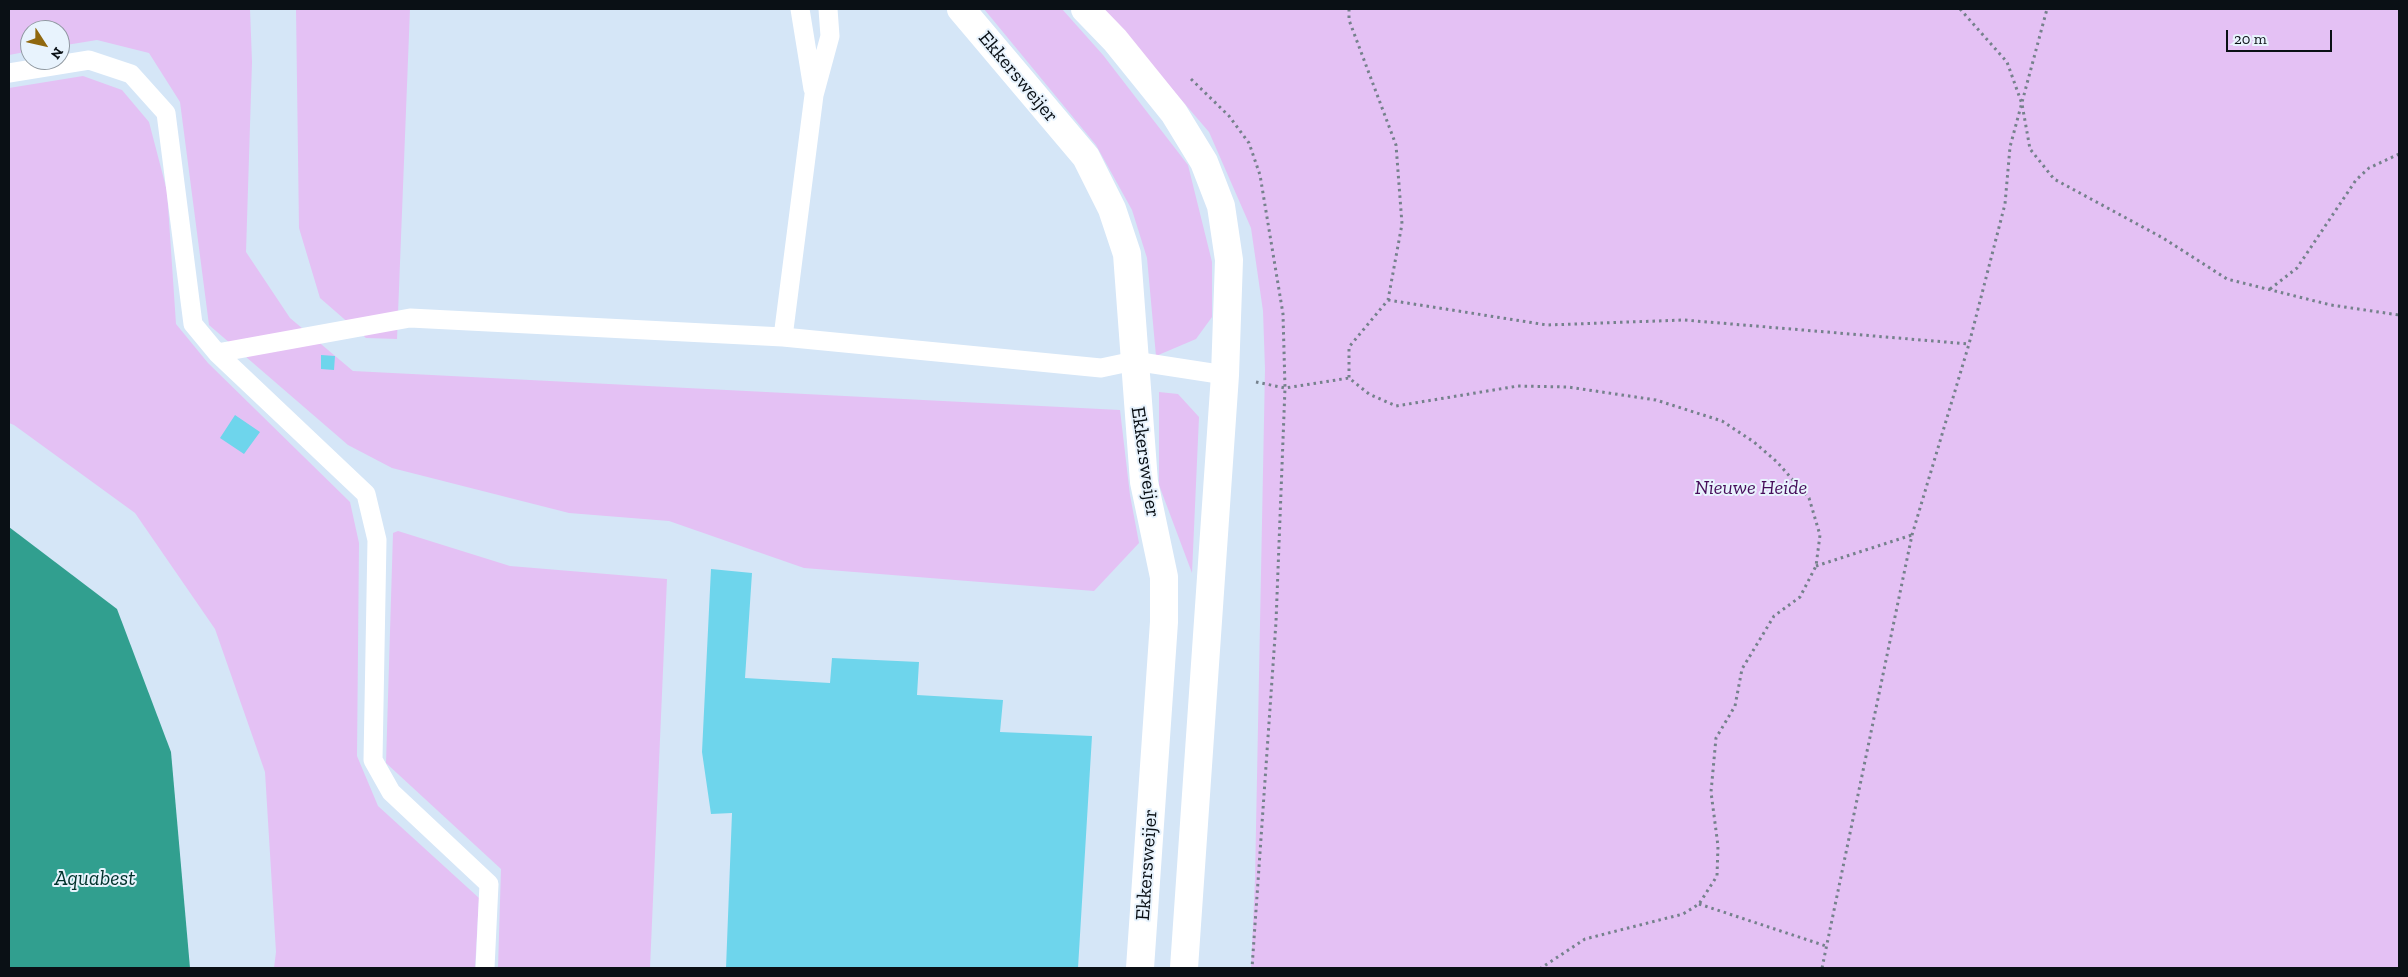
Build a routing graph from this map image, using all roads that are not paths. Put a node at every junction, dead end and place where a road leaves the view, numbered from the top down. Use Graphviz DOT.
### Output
graph roads {
  1 [pos="800,9"];
  2 [pos="828,9"];
  3 [pos="961,9"];
  4 [pos="1085,9"];
  5 [pos="9,72"];
  6 [pos="814,95"];
  7 [pos="783,337"];
  8 [pos="217,353"];
  9 [pos="1134,360"];
  10 [pos="1225,375"];
  11 [pos="485,968"];
  12 [pos="1140,968"];
  13 [pos="1184,968"];
  1 -- 6 [label="lane"];
  2 -- 6 [label="lane"];
  3 -- 9 [label="street, Ekkersweijer"];
  4 -- 10 [label="street"];
  5 -- 8 [label="lane"];
  6 -- 7 [label="lane"];
  7 -- 8 [label="lane"];
  7 -- 9 [label="lane"];
  8 -- 11 [label="lane"];
  9 -- 10 [label="lane"];
  9 -- 12 [label="street, Ekkersweijer"];
  10 -- 13 [label="street"];
}
